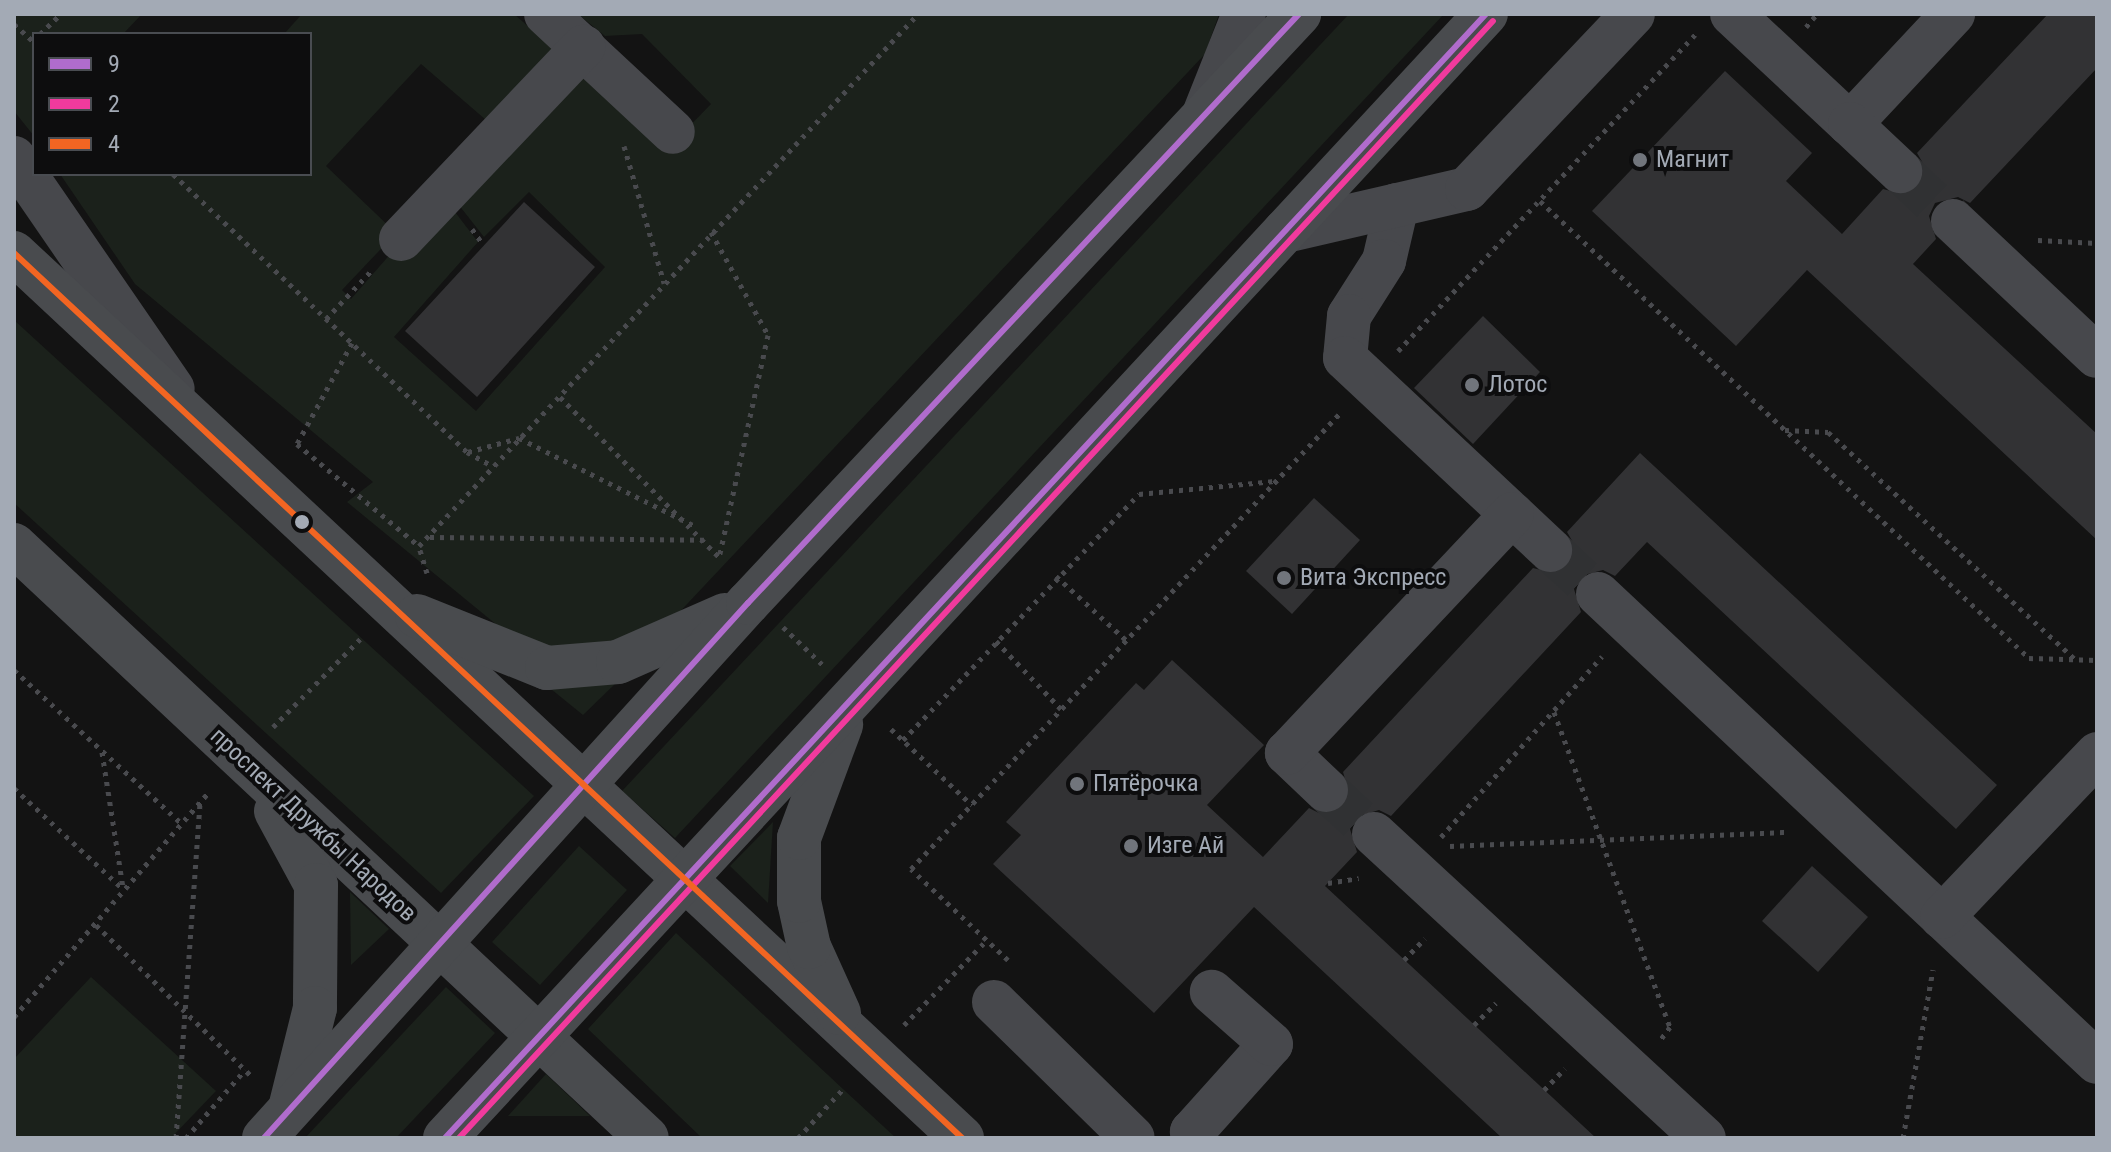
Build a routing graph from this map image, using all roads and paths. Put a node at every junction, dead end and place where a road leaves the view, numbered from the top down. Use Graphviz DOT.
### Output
graph roads {
  1 [pos="61,14"];
  2 [pos="546,14"];
  3 [pos="918,14"];
  4 [pos="1244,14"];
  5 [pos="1299,14"];
  6 [pos="1486,14"];
  7 [pos="1633,14"];
  8 [pos="1953,14"];
  9 [pos="1718,20"];
  10 [pos="14,24"];
  11 [pos="42,32"];
  12 [pos="32,40"];
  13 [pos="583,47"];
  14 [pos="1202,117"];
  15 [pos="1850,124"];
  16 [pos="673,132"];
  17 [pos="621,136"];
  18 [pos="14,158"];
  19 [pos="1900,171"];
  20 [pos="175,176"];
  21 [pos="1540,201"];
  22 [pos="1397,205"];
  23 [pos="1953,221"];
  24 [pos="1285,231"];
  25 [pos="711,232"];
  26 [pos="401,239"];
  27 [pos="14,253"];
  28 [pos="664,284"];
  29 [pos="326,319"];
  30 [pos="352,343"];
  31 [pos="2097,356"];
  32 [pos="1370,381"];
  33 [pos="560,397"];
  34 [pos="198,424"];
  35 [pos="1785,430"];
  36 [pos="519,438"];
  37 [pos="467,452"];
  38 [pos="492,466"];
  39 [pos="1276,481"];
  40 [pos="1512,514"];
  41 [pos="697,527"];
  42 [pos="429,537"];
  43 [pos="704,540"];
  44 [pos="14,545"];
  45 [pos="419,546"];
  46 [pos="1550,550"];
  47 [pos="427,573"];
  48 [pos="1056,576"];
  49 [pos="1598,594"];
  50 [pos="392,606"];
  51 [pos="764,614"];
  52 [pos="1628,625"];
  53 [pos="361,638"];
  54 [pos="1126,640"];
  55 [pos="996,641"];
  56 [pos="2076,660"];
  57 [pos="2097,660"];
  58 [pos="14,670"];
  59 [pos="842,683"];
  60 [pos="1061,709"];
  61 [pos="1554,712"];
  62 [pos="891,729"];
  63 [pos="903,740"];
  64 [pos="254,746"];
  65 [pos="102,751"];
  66 [pos="2097,754"];
  67 [pos="584,785"];
  68 [pos="14,788"];
  69 [pos="1326,790"];
  70 [pos="210,791"];
  71 [pos="200,802"];
  72 [pos="972,805"];
  73 [pos="181,823"];
  74 [pos="1849,830"];
  75 [pos="1374,834"];
  76 [pos="1601,839"];
  77 [pos="911,869"];
  78 [pos="685,879"];
  79 [pos="123,889"];
  80 [pos="1942,917"];
  81 [pos="96,925"];
  82 [pos="987,940"];
  83 [pos="440,944"];
  84 [pos="1212,992"];
  85 [pos="994,1002"];
  86 [pos="185,1010"];
  87 [pos="14,1017"];
  88 [pos="846,1030"];
  89 [pos="896,1033"];
  90 [pos="539,1036"];
  91 [pos="2097,1062"];
  92 [pos="1636,1075"];
  93 [pos="843,1089"];
  94 [pos="277,1124"];
  95 [pos="176,1138"];
  96 [pos="186,1138"];
  97 [pos="445,1138"];
  98 [pos="647,1138"];
  99 [pos="798,1138"];
  100 [pos="962,1138"];
  101 [pos="1133,1138"];
  102 [pos="1195,1138"];
  103 [pos="1704,1138"];
  104 [pos="1903,1138"];
  1 -- 11 [label="path"];
  2 -- 13 [label="street"];
  3 -- 25 [label="path"];
  4 -- 14 [label="street"];
  5 -- 14 [label="main road"];
  6 -- 24 [label="main road"];
  7 -- 22 [label="street"];
  8 -- 15 [label="street"];
  9 -- 15 [label="street"];
  9 -- 21 [label="path"];
  10 -- 12 [label="path"];
  13 -- 16 [label="street"];
  13 -- 26 [label="street"];
  14 -- 51 [label="main road"];
  15 -- 19 [label="street"];
  17 -- 28 [label="path"];
  18 -- 34 [label="street"];
  20 -- 29 [label="path"];
  21 -- 32 [label="path"];
  21 -- 35 [label="path"];
  22 -- 24 [label="street"];
  22 -- 32 [label="street"];
  23 -- 31 [label="street"];
  24 -- 59 [label="main road"];
  25 -- 28 [label="path"];
  25 -- 43 [label="path"];
  26 -- 29 [label="path"];
  27 -- 34 [label="main road"];
  28 -- 33 [label="path"];
  29 -- 30 [label="path"];
  30 -- 37 [label="path"];
  30 -- 45 [label="path"];
  32 -- 39 [label="path"];
  32 -- 40 [label="street"];
  33 -- 36 [label="path"];
  33 -- 41 [label="path"];
  34 -- 50 [label="main road"];
  35 -- 56 [label="path"];
  35 -- 56 [label="path"];
  36 -- 37 [label="path"];
  36 -- 38 [label="path"];
  36 -- 41 [label="path"];
  37 -- 38 [label="path"];
  38 -- 42 [label="path"];
  39 -- 48 [label="path"];
  39 -- 54 [label="path"];
  40 -- 46 [label="street"];
  40 -- 69 [label="street"];
  41 -- 43 [label="path"];
  42 -- 43 [label="path"];
  42 -- 45 [label="path"];
  44 -- 64 [label="main road, проспект Дружбы Народов"];
  45 -- 47 [label="path"];
  48 -- 54 [label="path"];
  48 -- 55 [label="path"];
  49 -- 52 [label="street"];
  50 -- 51 [label="main road"];
  50 -- 67 [label="main road"];
  51 -- 59 [label="path"];
  51 -- 67 [label="main road"];
  52 -- 61 [label="path"];
  52 -- 74 [label="street"];
  53 -- 64 [label="path"];
  54 -- 60 [label="path"];
  55 -- 60 [label="path"];
  55 -- 63 [label="path"];
  56 -- 57 [label="path"];
  58 -- 65 [label="path"];
  59 -- 78 [label="main road"];
  59 -- 88 [label="main road"];
  60 -- 72 [label="path"];
  61 -- 76 [label="path"];
  61 -- 76 [label="path"];
  62 -- 63 [label="path"];
  63 -- 72 [label="path"];
  64 -- 83 [label="main road, проспект Дружбы Народов"];
  64 -- 94 [label="main road"];
  65 -- 73 [label="path"];
  65 -- 79 [label="path"];
  66 -- 80 [label="street"];
  67 -- 78 [label="main road"];
  67 -- 83 [label="main road"];
  68 -- 79 [label="path"];
  70 -- 71 [label="path"];
  71 -- 73 [label="path"];
  71 -- 86 [label="path"];
  72 -- 77 [label="path"];
  73 -- 79 [label="path"];
  74 -- 76 [label="path"];
  74 -- 80 [label="street"];
  75 -- 92 [label="street"];
  76 -- 92 [label="path"];
  78 -- 88 [label="main road"];
  78 -- 90 [label="main road"];
  79 -- 81 [label="path"];
  80 -- 91 [label="street"];
  80 -- 104 [label="path"];
  81 -- 86 [label="path"];
  81 -- 87 [label="path"];
  82 -- 89 [label="path"];
  83 -- 90 [label="main road, проспект Дружбы Народов"];
  83 -- 94 [label="main road"];
  84 -- 102 [label="street"];
  85 -- 101 [label="street"];
  86 -- 95 [label="path"];
  86 -- 96 [label="path"];
  88 -- 100 [label="main road"];
  90 -- 97 [label="main road"];
  90 -- 98 [label="main road, проспект Дружбы Народов"];
  92 -- 103 [label="street"];
  93 -- 99 [label="path"];
}
